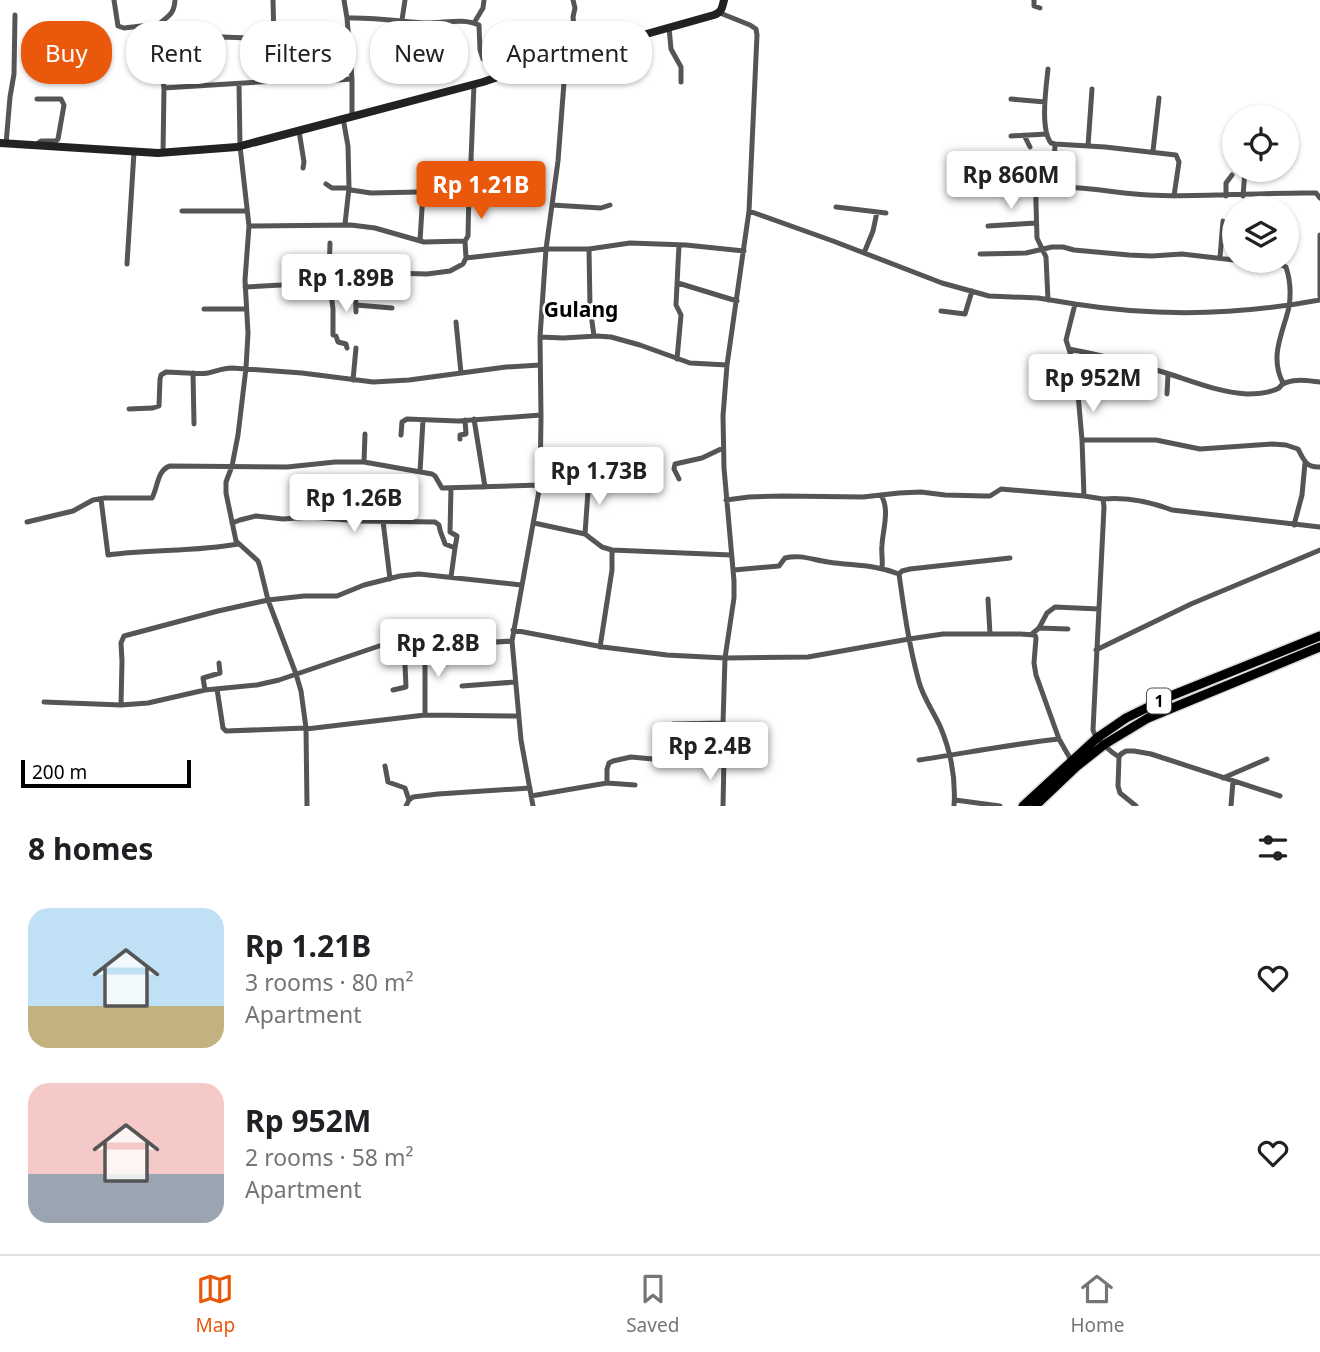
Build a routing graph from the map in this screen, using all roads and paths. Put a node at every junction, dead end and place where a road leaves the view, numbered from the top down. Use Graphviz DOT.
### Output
graph roads {
  1 [pos="114,0"];
  2 [pos="175,0"];
  3 [pos="273,0"];
  4 [pos="344,0"];
  5 [pos="405,0"];
  6 [pos="484,0"];
  7 [pos="573,0"];
  8 [pos="724,0"];
  9 [pos="1034,0"];
  10 [pos="1040,8"];
  11 [pos="720,13"];
  12 [pos="15,15"];
  13 [pos="346,18"];
  14 [pos="402,20"];
  15 [pos="162,21"];
  16 [pos="273,21"];
  17 [pos="346,21"];
  18 [pos="573,21"];
  19 [pos="474,23"];
  20 [pos="669,27"];
  21 [pos="126,28"];
  22 [pos="652,32"];
  23 [pos="482,54"];
  24 [pos="1048,69"];
  25 [pos="482,81"];
  26 [pos="681,82"];
  27 [pos="163,84"];
  28 [pos="239,84"];
  29 [pos="352,84"];
  30 [pos="474,84"];
  31 [pos="564,84"];
  32 [pos="164,88"];
  33 [pos="1092,89"];
  34 [pos="0,96"];
  35 [pos="10,97"];
  36 [pos="1159,98"];
  37 [pos="37,99"];
  38 [pos="1011,99"];
  39 [pos="1045,102"];
  40 [pos="352,115"];
  41 [pos="343,118"];
  42 [pos="299,131"];
  43 [pos="1047,134"];
  44 [pos="1024,135"];
  45 [pos="1011,136"];
  46 [pos="3,144"];
  47 [pos="1055,144"];
  48 [pos="36,145"];
  49 [pos="240,146"];
  50 [pos="1088,146"];
  51 [pos="1030,147"];
  52 [pos="1153,151"];
  53 [pos="134,152"];
  54 [pos="163,153"];
  55 [pos="303,168"];
  56 [pos="1035,168"];
  57 [pos="1227,182"];
  58 [pos="1245,182"];
  59 [pos="326,184"];
  60 [pos="1052,186"];
  61 [pos="349,188"];
  62 [pos="469,189"];
  63 [pos="1035,189"];
  64 [pos="423,192"];
  65 [pos="1244,195"];
  66 [pos="1174,196"];
  67 [pos="1222,196"];
  68 [pos="1226,196"];
  69 [pos="1320,198"];
  70 [pos="552,205"];
  71 [pos="610,205"];
  72 [pos="836,207"];
  73 [pos="182,211"];
  74 [pos="247,211"];
  75 [pos="750,211"];
  76 [pos="877,212"];
  77 [pos="886,213"];
  78 [pos="1036,223"];
  79 [pos="345,225"];
  80 [pos="249,226"];
  81 [pos="988,226"];
  82 [pos="1222,233"];
  83 [pos="1320,234"];
  84 [pos="420,241"];
  85 [pos="465,241"];
  86 [pos="330,243"];
  87 [pos="679,245"];
  88 [pos="546,249"];
  89 [pos="589,250"];
  90 [pos="744,251"];
  91 [pos="1042,251"];
  92 [pos="864,253"];
  93 [pos="980,254"];
  94 [pos="466,258"];
  95 [pos="1220,258"];
  96 [pos="127,264"];
  97 [pos="355,272"];
  98 [pos="1288,273"];
  99 [pos="329,277"];
  100 [pos="678,283"];
  101 [pos="245,287"];
  102 [pos="972,291"];
  103 [pos="1320,298"];
  104 [pos="737,300"];
  105 [pos="1048,300"];
  106 [pos="1075,304"];
  107 [pos="1289,306"];
  108 [pos="392,307"];
  109 [pos="204,309"];
  110 [pos="246,309"];
  111 [pos="942,311"];
  112 [pos="456,322"];
  113 [pos="594,336"];
  114 [pos="540,337"];
  115 [pos="347,348"];
  116 [pos="356,348"];
  117 [pos="1069,349"];
  118 [pos="677,359"];
  119 [pos="541,365"];
  120 [pos="727,365"];
  121 [pos="246,368"];
  122 [pos="193,373"];
  123 [pos="461,373"];
  124 [pos="1168,374"];
  125 [pos="353,380"];
  126 [pos="1320,382"];
  127 [pos="1283,383"];
  128 [pos="1167,394"];
  129 [pos="129,409"];
  130 [pos="541,415"];
  131 [pos="423,419"];
  132 [pos="474,419"];
  133 [pos="465,420"];
  134 [pos="194,424"];
  135 [pos="365,434"];
  136 [pos="401,435"];
  137 [pos="460,439"];
  138 [pos="1082,440"];
  139 [pos="723,448"];
  140 [pos="364,462"];
  141 [pos="1305,463"];
  142 [pos="232,466"];
  143 [pos="1320,467"];
  144 [pos="421,472"];
  145 [pos="589,477"];
  146 [pos="679,479"];
  147 [pos="540,485"];
  148 [pos="485,487"];
  149 [pos="451,488"];
  150 [pos="881,495"];
  151 [pos="1084,496"];
  152 [pos="101,499"];
  153 [pos="1103,499"];
  154 [pos="726,500"];
  155 [pos="383,521"];
  156 [pos="27,522"];
  157 [pos="232,523"];
  158 [pos="534,523"];
  159 [pos="1294,525"];
  160 [pos="1320,527"];
  161 [pos="585,534"];
  162 [pos="238,544"];
  163 [pos="455,548"];
  164 [pos="612,550"];
  165 [pos="1320,550"];
  166 [pos="732,555"];
  167 [pos="1010,558"];
  168 [pos="882,567"];
  169 [pos="734,570"];
  170 [pos="899,574"];
  171 [pos="451,577"];
  172 [pos="390,579"];
  173 [pos="521,585"];
  174 [pos="988,599"];
  175 [pos="268,600"];
  176 [pos="1098,609"];
  177 [pos="1040,628"];
  178 [pos="1069,629"];
  179 [pos="513,630"];
  180 [pos="990,634"];
  181 [pos="1032,634"];
  182 [pos="1320,636"];
  183 [pos="909,639"];
  184 [pos="512,641"];
  185 [pos="404,642"];
  186 [pos="425,643"];
  187 [pos="1314,646"];
  188 [pos="600,647"];
  189 [pos="1096,650"];
  190 [pos="725,658"];
  191 [pos="219,663"];
  192 [pos="296,674"];
  193 [pos="515,682"];
  194 [pos="461,686"];
  195 [pos="217,689"];
  196 [pos="205,690"];
  197 [pos="393,690"];
  198 [pos="44,702"];
  199 [pos="121,705"];
  200 [pos="425,715"];
  201 [pos="519,716"];
  202 [pos="723,723"];
  203 [pos="673,724"];
  204 [pos="306,728"];
  205 [pos="1059,739"];
  206 [pos="1104,745"];
  207 [pos="951,756"];
  208 [pos="1119,757"];
  209 [pos="724,759"];
  210 [pos="1267,759"];
  211 [pos="919,760"];
  212 [pos="1071,760"];
  213 [pos="385,766"];
  214 [pos="1223,778"];
  215 [pos="1233,781"];
  216 [pos="607,783"];
  217 [pos="635,785"];
  218 [pos="531,792"];
  219 [pos="1280,796"];
  220 [pos="408,803"];
  221 [pos="955,803"];
  222 [pos="307,806"];
  223 [pos="533,806"];
  224 [pos="723,806"];
  225 [pos="1000,806"];
  226 [pos="1023,806"];
  227 [pos="1035,806"];
  228 [pos="1136,806"];
  229 [pos="1231,806"];
  1 -- 21 [label="street"];
  2 -- 15 [label="street"];
  3 -- 16 [label="street"];
  4 -- 13 [label="street"];
  5 -- 14 [label="street"];
  6 -- 19 [label="street"];
  7 -- 18 [label="street"];
  8 -- 11 [label="main road"];
  9 -- 10 [label="street"];
  11 -- 20 [label="main road"];
  11 -- 75 [label="street"];
  12 -- 35 [label="street"];
  13 -- 14 [label="street"];
  13 -- 17 [label="street"];
  14 -- 19 [label="street"];
  19 -- 23 [label="street"];
  20 -- 22 [label="main road"];
  20 -- 26 [label="street"];
  24 -- 39 [label="street"];
  25 -- 30 [label="main road"];
  27 -- 32 [label="street"];
  28 -- 32 [label="street"];
  28 -- 49 [label="street"];
  29 -- 40 [label="street"];
  30 -- 40 [label="main road"];
  30 -- 62 [label="street"];
  31 -- 70 [label="street"];
  32 -- 54 [label="street"];
  33 -- 50 [label="street"];
  34 -- 35 [label="street"];
  35 -- 46 [label="street"];
  36 -- 52 [label="street"];
  37 -- 48 [label="street"];
  38 -- 39 [label="street"];
  39 -- 43 [label="street"];
  40 -- 41 [label="main road"];
  41 -- 42 [label="main road"];
  41 -- 61 [label="street"];
  42 -- 49 [label="main road"];
  42 -- 55 [label="street"];
  43 -- 44 [label="street"];
  43 -- 47 [label="street"];
  44 -- 45 [label="street"];
  44 -- 51 [label="street"];
  46 -- 48 [label="main road"];
  47 -- 50 [label="street"];
  47 -- 60 [label="street"];
  48 -- 53 [label="main road"];
  49 -- 54 [label="main road"];
  49 -- 74 [label="street"];
  50 -- 52 [label="street"];
  52 -- 66 [label="street"];
  53 -- 54 [label="main road"];
  53 -- 96 [label="street"];
  56 -- 63 [label="street"];
  57 -- 68 [label="street"];
  58 -- 65 [label="street"];
  59 -- 61 [label="street"];
  60 -- 63 [label="street"];
  60 -- 66 [label="street"];
  61 -- 64 [label="street"];
  61 -- 79 [label="street"];
  62 -- 64 [label="street"];
  62 -- 85 [label="street"];
  63 -- 78 [label="street"];
  64 -- 84 [label="street"];
  65 -- 68 [label="street"];
  65 -- 69 [label="street"];
  66 -- 67 [label="street"];
  70 -- 71 [label="street"];
  70 -- 88 [label="street"];
  72 -- 76 [label="street"];
  73 -- 74 [label="street"];
  74 -- 80 [label="street"];
  75 -- 90 [label="street"];
  75 -- 92 [label="street"];
  76 -- 77 [label="street"];
  76 -- 92 [label="street"];
  78 -- 81 [label="street"];
  78 -- 91 [label="street"];
  79 -- 80 [label="street"];
  79 -- 84 [label="street"];
  80 -- 101 [label="street"];
  82 -- 95 [label="street"];
  83 -- 103 [label="street"];
  84 -- 85 [label="street"];
  85 -- 94 [label="street"];
  86 -- 99 [label="street"];
  87 -- 89 [label="street"];
  87 -- 90 [label="street"];
  87 -- 100 [label="street"];
  88 -- 89 [label="street"];
  88 -- 94 [label="street"];
  88 -- 114 [label="street"];
  89 -- 113 [label="street"];
  90 -- 104 [label="street"];
  91 -- 93 [label="street"];
  91 -- 95 [label="street"];
  91 -- 105 [label="street"];
  92 -- 102 [label="street"];
  94 -- 97 [label="street"];
  97 -- 99 [label="street"];
  97 -- 108 [label="street"];
  98 -- 107 [label="street"];
  99 -- 101 [label="street"];
  99 -- 115 [label="street"];
  100 -- 104 [label="street"];
  100 -- 118 [label="street"];
  101 -- 110 [label="street"];
  102 -- 105 [label="street"];
  102 -- 111 [label="street"];
  103 -- 107 [label="street"];
  104 -- 120 [label="street"];
  105 -- 106 [label="street"];
  106 -- 107 [label="street"];
  106 -- 117 [label="street"];
  107 -- 127 [label="street"];
  109 -- 110 [label="street"];
  110 -- 121 [label="street"];
  112 -- 123 [label="street"];
  113 -- 114 [label="street"];
  113 -- 118 [label="street"];
  114 -- 119 [label="street"];
  116 -- 125 [label="street"];
  117 -- 124 [label="street"];
  117 -- 138 [label="street"];
  118 -- 120 [label="street"];
  119 -- 123 [label="street"];
  119 -- 130 [label="street"];
  120 -- 139 [label="street"];
  121 -- 122 [label="street"];
  121 -- 125 [label="street"];
  121 -- 142 [label="street"];
  122 -- 129 [label="street"];
  122 -- 134 [label="street"];
  123 -- 125 [label="street"];
  124 -- 127 [label="street"];
  124 -- 128 [label="street"];
  126 -- 127 [label="street"];
  130 -- 132 [label="street"];
  130 -- 147 [label="street"];
  131 -- 133 [label="street"];
  131 -- 136 [label="street"];
  131 -- 144 [label="street"];
  132 -- 133 [label="street"];
  132 -- 148 [label="street"];
  133 -- 137 [label="street"];
  135 -- 140 [label="street"];
  138 -- 141 [label="street"];
  138 -- 151 [label="street"];
  139 -- 146 [label="street"];
  139 -- 154 [label="street"];
  140 -- 142 [label="street"];
  140 -- 144 [label="street"];
  141 -- 143 [label="street"];
  141 -- 159 [label="street"];
  142 -- 152 [label="street"];
  142 -- 157 [label="street"];
  144 -- 149 [label="street"];
  145 -- 161 [label="street"];
  147 -- 148 [label="street"];
  147 -- 158 [label="street"];
  148 -- 149 [label="street"];
  149 -- 163 [label="street"];
  150 -- 151 [label="street"];
  150 -- 154 [label="street"];
  150 -- 168 [label="street"];
  151 -- 153 [label="street"];
  152 -- 156 [label="street"];
  152 -- 162 [label="street"];
  153 -- 159 [label="street"];
  153 -- 176 [label="street"];
  154 -- 166 [label="street"];
  155 -- 157 [label="street"];
  155 -- 163 [label="street"];
  155 -- 172 [label="street"];
  157 -- 162 [label="street"];
  158 -- 161 [label="street"];
  158 -- 173 [label="street"];
  159 -- 160 [label="street"];
  161 -- 164 [label="street"];
  162 -- 175 [label="street"];
  163 -- 171 [label="street"];
  164 -- 166 [label="street"];
  164 -- 188 [label="street"];
  165 -- 189 [label="street"];
  166 -- 169 [label="street"];
  167 -- 170 [label="street"];
  168 -- 169 [label="street"];
  168 -- 170 [label="street"];
  169 -- 190 [label="street"];
  170 -- 183 [label="street"];
  171 -- 172 [label="street"];
  171 -- 173 [label="street"];
  172 -- 175 [label="street"];
  173 -- 179 [label="street"];
  174 -- 180 [label="street"];
  175 -- 192 [label="street"];
  175 -- 199 [label="street"];
  176 -- 177 [label="street"];
  176 -- 189 [label="street"];
  177 -- 178 [label="street"];
  177 -- 181 [label="street"];
  179 -- 184 [label="street"];
  179 -- 188 [label="street"];
  180 -- 181 [label="street"];
  180 -- 183 [label="street"];
  181 -- 205 [label="street"];
  182 -- 187 [label="highway, 1"];
  183 -- 190 [label="street"];
  183 -- 207 [label="street"];
  184 -- 186 [label="street"];
  184 -- 193 [label="street"];
  185 -- 186 [label="street"];
  185 -- 192 [label="street"];
  185 -- 197 [label="street"];
  186 -- 200 [label="street"];
  187 -- 206 [label="highway, 1"];
  188 -- 190 [label="street"];
  189 -- 206 [label="street"];
  190 -- 202 [label="street"];
  191 -- 196 [label="street"];
  192 -- 195 [label="street"];
  192 -- 204 [label="street"];
  193 -- 194 [label="street"];
  193 -- 201 [label="street"];
  195 -- 196 [label="street"];
  195 -- 204 [label="street"];
  196 -- 199 [label="street"];
  198 -- 199 [label="street"];
  200 -- 201 [label="street"];
  200 -- 204 [label="street"];
  201 -- 218 [label="street"];
  202 -- 203 [label="street"];
  202 -- 209 [label="street"];
  204 -- 222 [label="street"];
  205 -- 207 [label="street"];
  205 -- 212 [label="street"];
  206 -- 208 [label="street"];
  206 -- 212 [label="highway, 1"];
  206 -- 227 [label="highway, 1"];
  207 -- 211 [label="street"];
  207 -- 221 [label="street"];
  208 -- 214 [label="street"];
  208 -- 228 [label="street"];
  209 -- 216 [label="street"];
  209 -- 224 [label="street"];
  210 -- 214 [label="street"];
  212 -- 226 [label="highway, 1"];
  213 -- 220 [label="street"];
  214 -- 215 [label="street"];
  215 -- 219 [label="street"];
  215 -- 229 [label="street"];
  216 -- 217 [label="street"];
  216 -- 218 [label="street"];
  218 -- 220 [label="street"];
  218 -- 223 [label="street"];
  221 -- 225 [label="street"];
}
